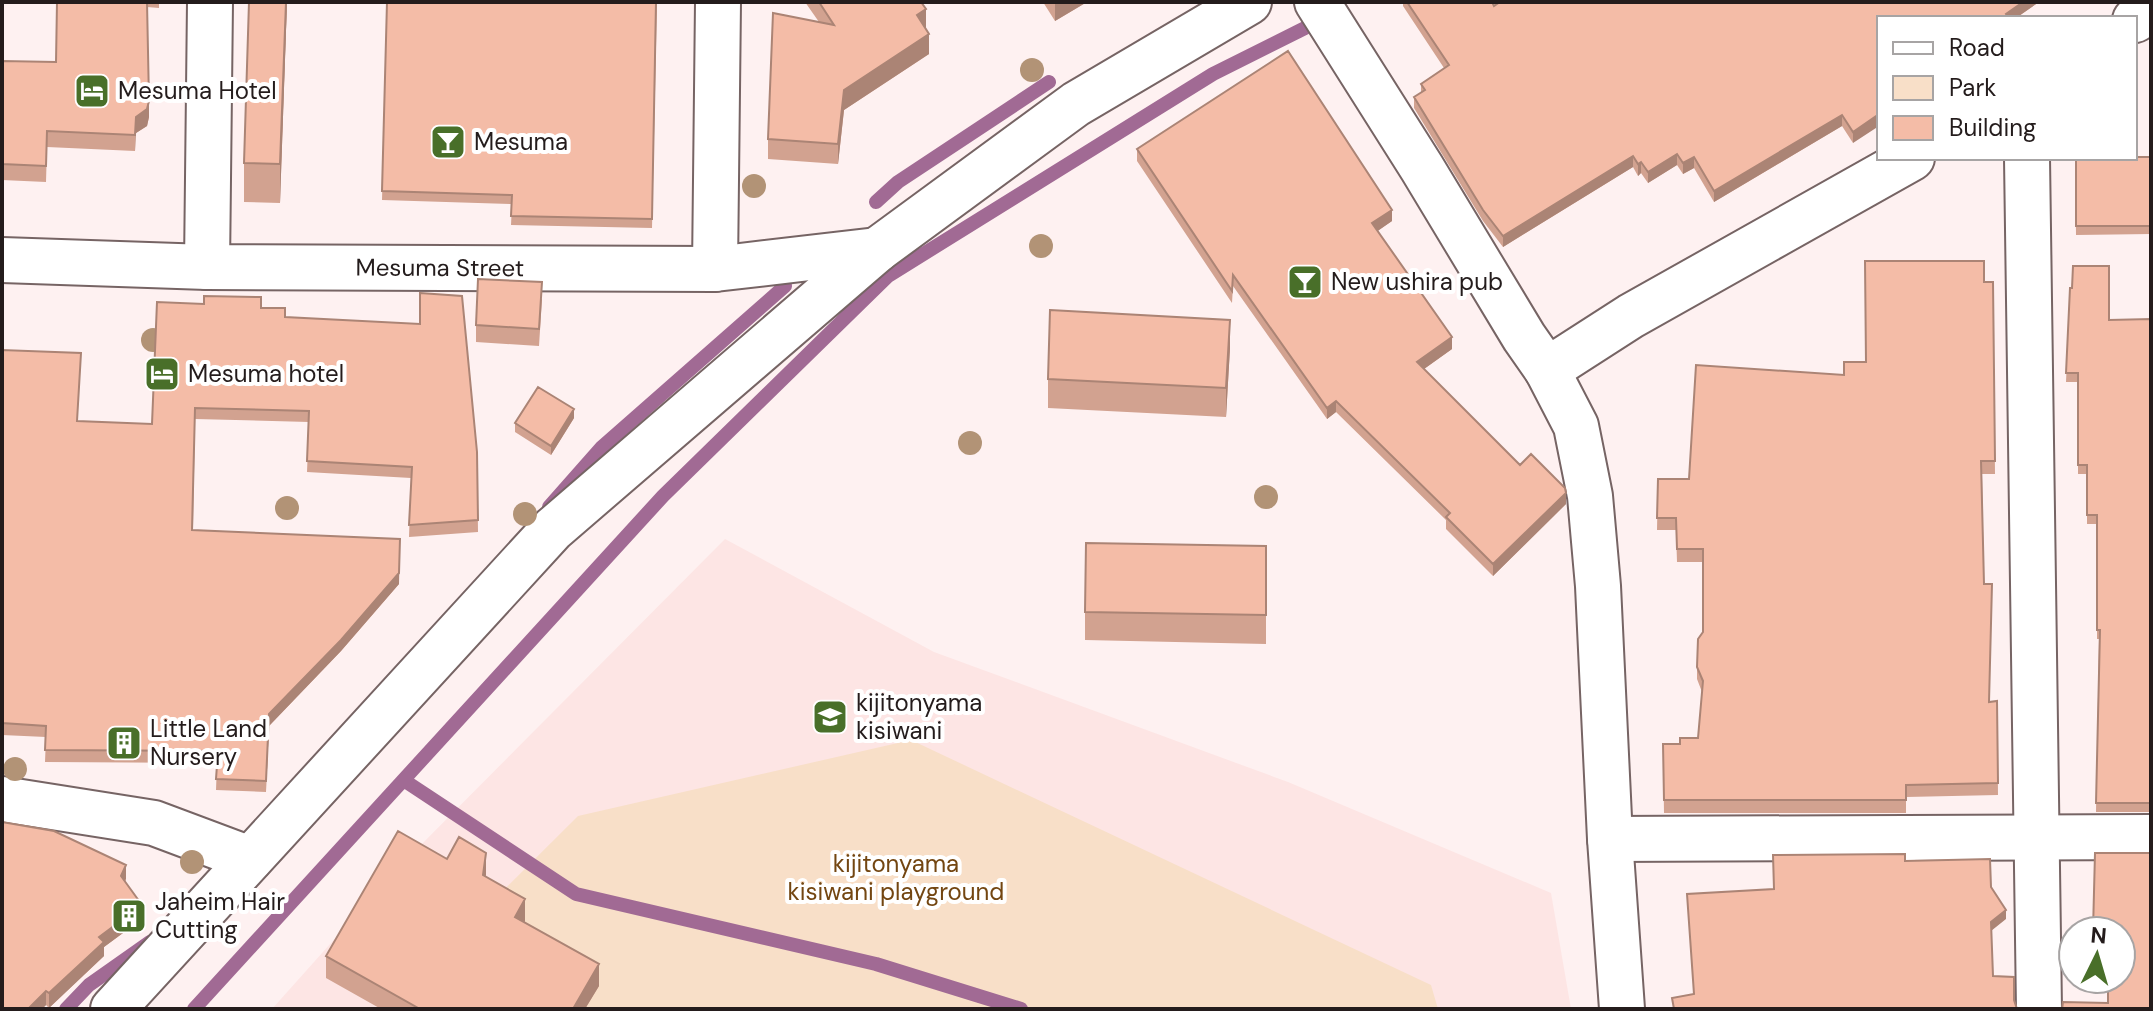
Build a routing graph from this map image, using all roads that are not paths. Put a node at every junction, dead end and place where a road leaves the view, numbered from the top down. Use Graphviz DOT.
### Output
graph roads {
  1 [pos="210,2"];
  2 [pos="718,2"];
  3 [pos="1249,2"];
  4 [pos="1317,2"];
  5 [pos="1908,160"];
  6 [pos="2027,160"];
  7 [pos="877,250"];
  8 [pos="2,260"];
  9 [pos="207,267"];
  10 [pos="715,269"];
  11 [pos="1547,370"];
  12 [pos="2,799"];
  13 [pos="2151,837"];
  14 [pos="1610,839"];
  15 [pos="2035,839"];
  16 [pos="250,859"];
  17 [pos="113,1009"];
  18 [pos="1622,1009"];
  19 [pos="2039,1009"];
  1 -- 9 [label="street"];
  2 -- 10 [label="street"];
  3 -- 7 [label="street"];
  4 -- 11 [label="street"];
  5 -- 11 [label="street"];
  6 -- 15 [label="street"];
  7 -- 10 [label="street, Mesuma Street"];
  7 -- 16 [label="street"];
  8 -- 9 [label="street, Mesuma Street"];
  9 -- 10 [label="street, Mesuma Street"];
  11 -- 14 [label="street"];
  12 -- 16 [label="street"];
  13 -- 15 [label="street"];
  14 -- 15 [label="street"];
  14 -- 18 [label="street"];
  15 -- 19 [label="street"];
  16 -- 17 [label="street"];
}
